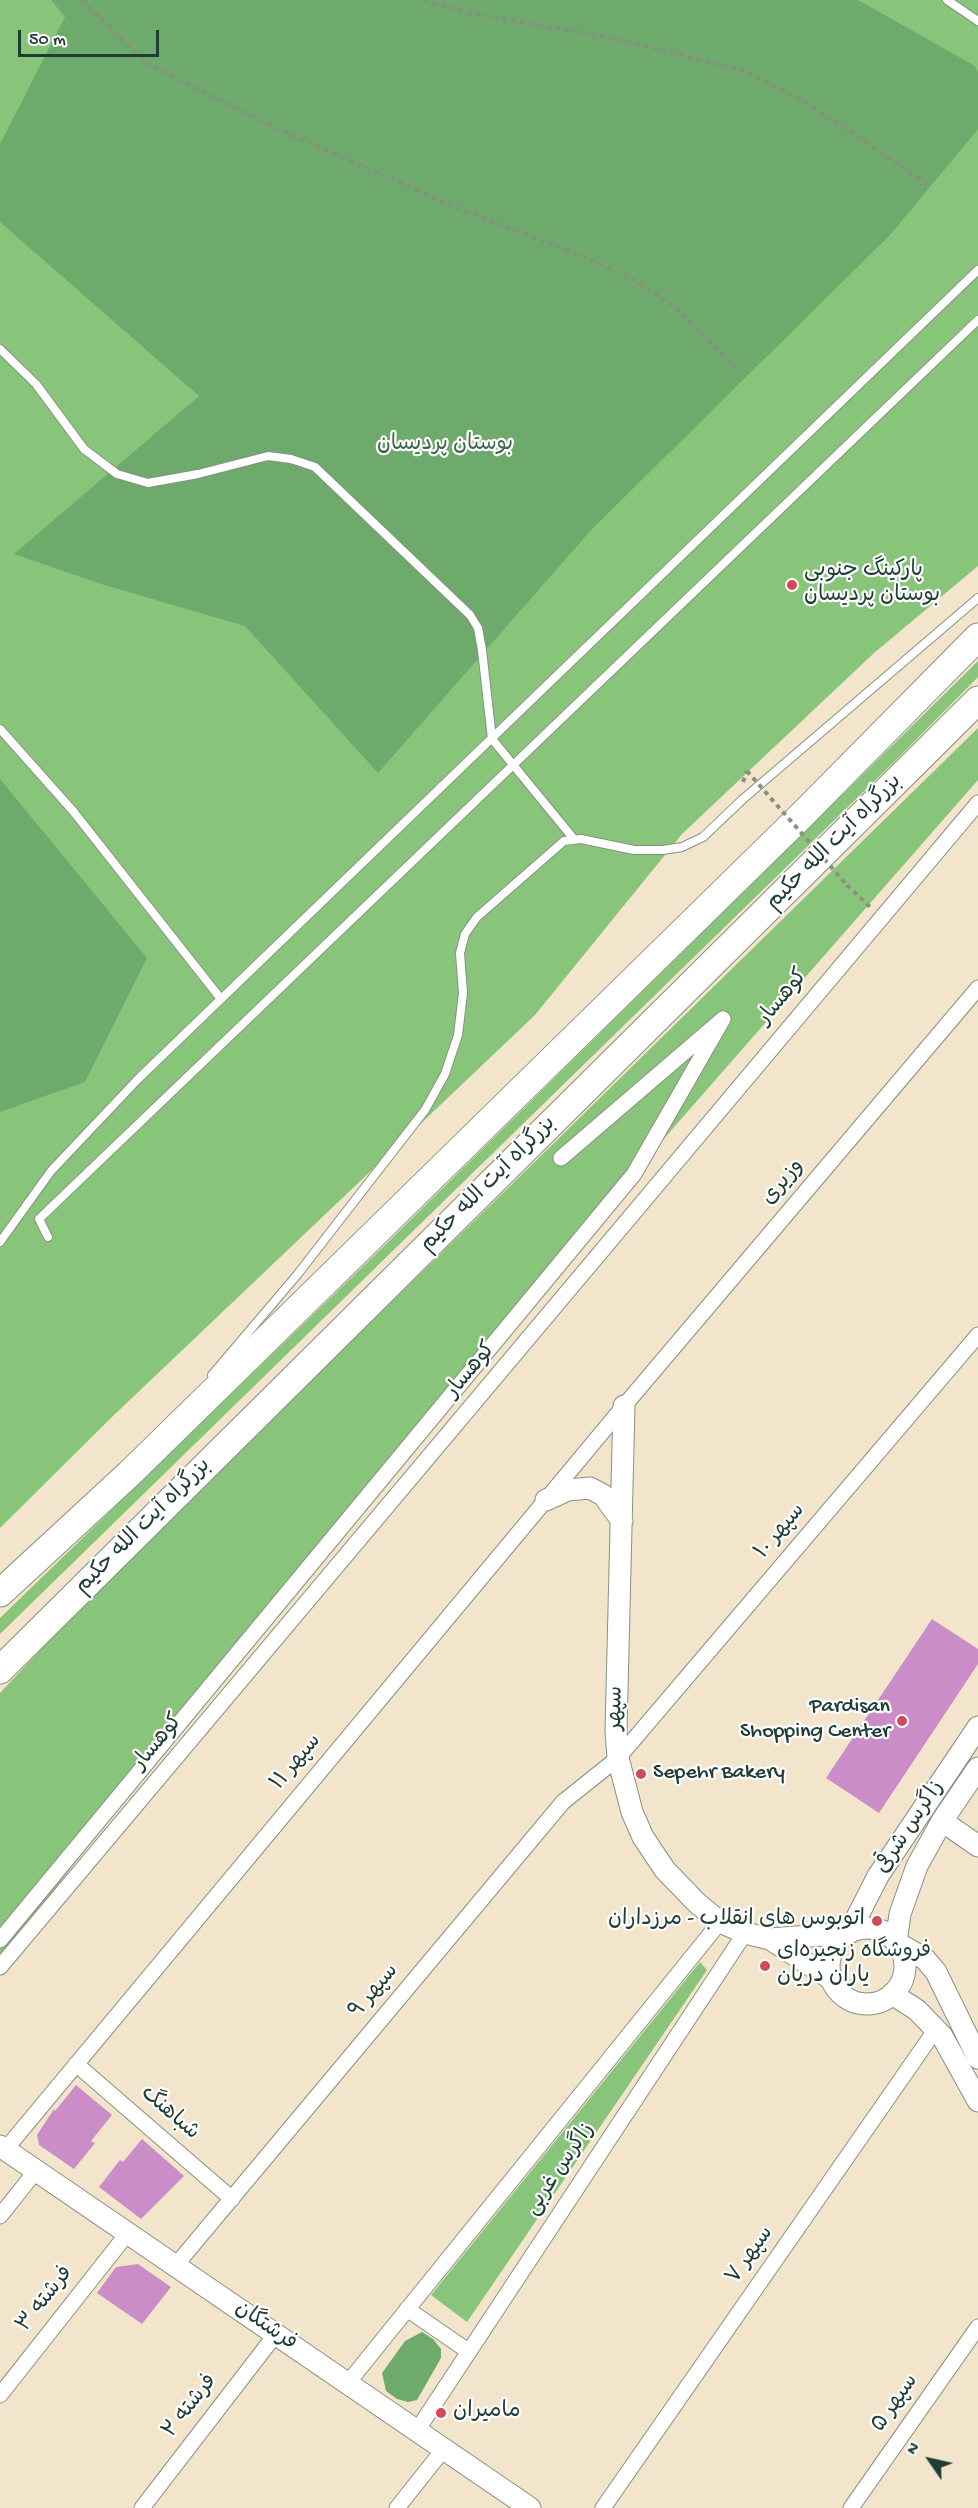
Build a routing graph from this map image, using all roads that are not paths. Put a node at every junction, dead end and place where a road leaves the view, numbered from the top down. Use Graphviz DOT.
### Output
graph roads {
  1 [pos="947,0"];
  2 [pos="978,21"];
  3 [pos="978,270"];
  4 [pos="978,320"];
  5 [pos="0,349"];
  6 [pos="978,598"];
  7 [pos="978,638"];
  8 [pos="978,700"];
  9 [pos="0,729"];
  10 [pos="492,739"];
  11 [pos="513,765"];
  12 [pos="978,803"];
  13 [pos="573,838"];
  14 [pos="978,988"];
  15 [pos="221,999"];
  16 [pos="561,1158"];
  17 [pos="48,1237"];
  18 [pos="0,1242"];
  19 [pos="978,1335"];
  20 [pos="205,1383"];
  21 [pos="190,1401"];
  22 [pos="624,1406"];
  23 [pos="129,1474"];
  24 [pos="546,1500"];
  25 [pos="622,1521"];
  26 [pos="0,1593"];
  27 [pos="0,1670"];
  28 [pos="978,1727"];
  29 [pos="618,1758"];
  30 [pos="978,1768"];
  31 [pos="942,1821"];
  32 [pos="978,1846"];
  33 [pos="878,1876"];
  34 [pos="909,1885"];
  35 [pos="720,1922"];
  36 [pos="746,1933"];
  37 [pos="849,1933"];
  38 [pos="770,1939"];
  39 [pos="0,1940"];
  40 [pos="896,1942"];
  41 [pos="0,1968"];
  42 [pos="831,1979"];
  43 [pos="892,1994"];
  44 [pos="955,2009"];
  45 [pos="936,2029"];
  46 [pos="978,2058"];
  47 [pos="76,2064"];
  48 [pos="978,2101"];
  49 [pos="2,2148"];
  50 [pos="35,2172"];
  51 [pos="232,2199"];
  52 [pos="0,2216"];
  53 [pos="127,2234"];
  54 [pos="176,2265"];
  55 [pos="407,2309"];
  56 [pos="978,2327"];
  57 [pos="276,2334"];
  58 [pos="468,2351"];
  59 [pos="346,2384"];
  60 [pos="0,2395"];
  61 [pos="416,2432"];
  62 [pos="443,2450"];
  63 [pos="142,2508"];
  64 [pos="397,2508"];
  65 [pos="530,2508"];
  66 [pos="603,2508"];
  67 [pos="851,2508"];
  1 -- 2 [label="lane"];
  3 -- 10 [label="lane"];
  4 -- 11 [label="lane"];
  5 -- 10 [label="lane"];
  6 -- 13 [label="lane"];
  7 -- 23 [label="highway, بزرگراه آیت الله حکیم"];
  8 -- 27 [label="highway, بزرگراه آیت الله حکیم"];
  9 -- 15 [label="lane"];
  10 -- 11 [label="lane"];
  10 -- 15 [label="lane"];
  11 -- 13 [label="lane"];
  11 -- 17 [label="lane"];
  12 -- 41 [label="street, کوهسار"];
  13 -- 20 [label="lane"];
  14 -- 22 [label="street, وزیری"];
  15 -- 18 [label="lane"];
  16 -- 39 [label="street"];
  19 -- 29 [label="street, سپهر ۱۰"];
  21 -- 23 [label="lane"];
  22 -- 24 [label="street, سپهر ۱۱"];
  22 -- 25 [label="street, سپهر"];
  23 -- 26 [label="highway, بزرگراه آیت الله حکیم"];
  24 -- 25 [label="street"];
  24 -- 47 [label="street, سپهر ۱۱"];
  25 -- 29 [label="street, سپهر"];
  28 -- 33 [label="street, زاگرس شرقی"];
  29 -- 35 [label="street, سپهر"];
  29 -- 51 [label="street, سپهر ۹"];
  30 -- 31 [label="street, زاگرس شرقی"];
  31 -- 32 [label="street"];
  31 -- 34 [label="street, زاگرس شرقی"];
  33 -- 34 [label="street"];
  33 -- 37 [label="street, زاگرس شرقی"];
  34 -- 40 [label="street, زاگرس شرقی"];
  35 -- 36 [label="street, سپهر"];
  35 -- 55 [label="street, زاگرس غربی"];
  36 -- 38 [label="street, سپهر"];
  36 -- 58 [label="street, زاگرس غربی"];
  37 -- 38 [label="street"];
  37 -- 40 [label="street"];
  37 -- 42 [label="street"];
  38 -- 42 [label="street"];
  40 -- 43 [label="street"];
  40 -- 44 [label="street"];
  42 -- 43 [label="street"];
  43 -- 45 [label="street"];
  44 -- 45 [label="street"];
  44 -- 46 [label="street"];
  45 -- 48 [label="street"];
  45 -- 66 [label="street, سپهر ۷"];
  47 -- 49 [label="street, سپهر ۱۱"];
  47 -- 51 [label="street, شباهنگ"];
  49 -- 50 [label="street, فرشتگان"];
  50 -- 52 [label="street"];
  50 -- 53 [label="street, فرشتگان"];
  51 -- 54 [label="street, سپهر ۹"];
  53 -- 54 [label="street, فرشتگان"];
  53 -- 60 [label="street, فرشته ۳"];
  54 -- 57 [label="street, فرشتگان"];
  55 -- 58 [label="street"];
  55 -- 59 [label="street, زاگرس غربی"];
  56 -- 67 [label="street, سپهر ۵"];
  57 -- 59 [label="street, فرشتگان"];
  57 -- 63 [label="street, فرشته ۲"];
  58 -- 61 [label="street, زاگرس غربی"];
  59 -- 61 [label="street, فرشتگان"];
  61 -- 62 [label="street, فرشتگان"];
  62 -- 64 [label="street"];
  62 -- 65 [label="street, فرشتگان"];
}
